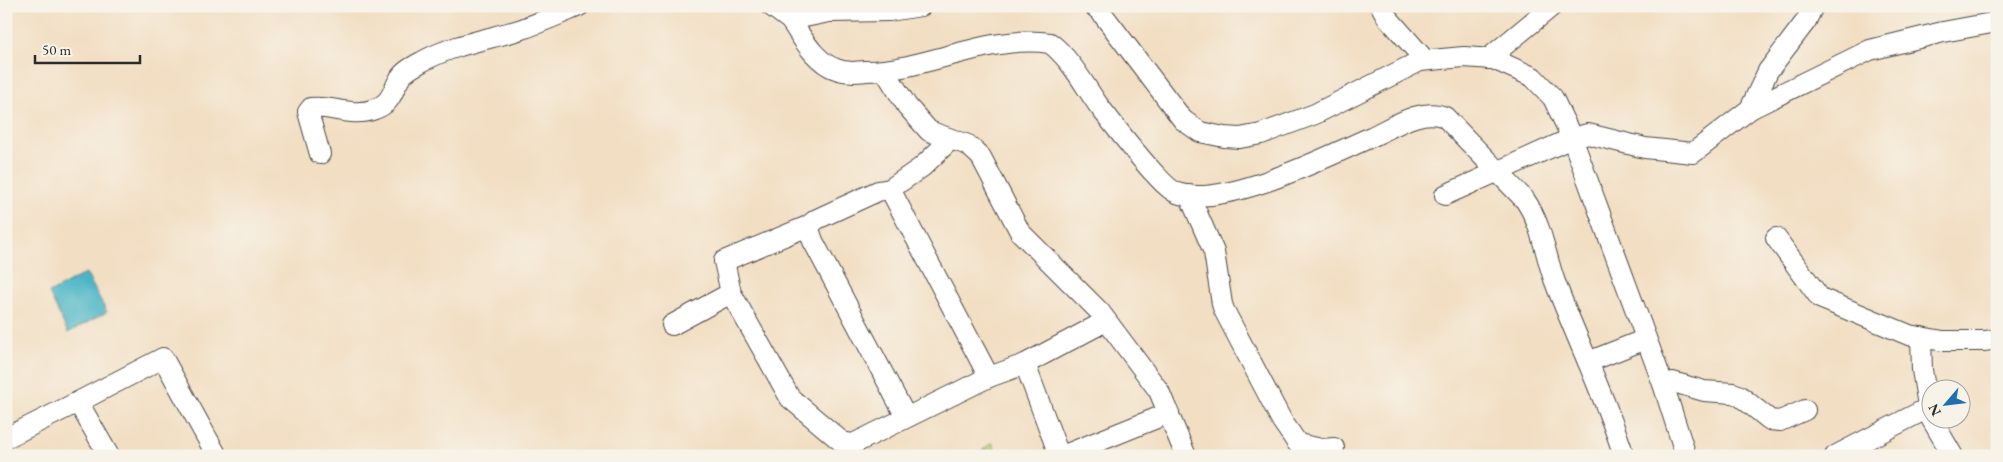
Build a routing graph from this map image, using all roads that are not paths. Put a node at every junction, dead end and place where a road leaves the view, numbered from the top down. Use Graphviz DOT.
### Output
graph roads {
  1 [pos="579,6"];
  2 [pos="771,6"];
  3 [pos="921,6"];
  4 [pos="1094,6"];
  5 [pos="1382,6"];
  6 [pos="1552,6"];
  7 [pos="1813,6"];
  8 [pos="826,9"];
  9 [pos="790,20"];
  10 [pos="1997,22"];
  11 [pos="1488,59"];
  12 [pos="1425,60"];
  13 [pos="885,71"];
  14 [pos="1750,109"];
  15 [pos="1572,138"];
  16 [pos="950,140"];
  17 [pos="320,154"];
  18 [pos="1497,172"];
  19 [pos="890,189"];
  20 [pos="1189,195"];
  21 [pos="1445,195"];
  22 [pos="808,226"];
  23 [pos="1776,238"];
  24 [pos="731,293"];
  25 [pos="1106,320"];
  26 [pos="672,325"];
  27 [pos="1921,337"];
  28 [pos="1997,339"];
  29 [pos="1637,342"];
  30 [pos="1596,359"];
  31 [pos="1026,364"];
  32 [pos="989,377"];
  33 [pos="1924,380"];
  34 [pos="1663,384"];
  35 [pos="78,402"];
  36 [pos="1805,410"];
  37 [pos="1169,413"];
  38 [pos="906,417"];
  39 [pos="1920,419"];
  40 [pos="1938,430"];
  41 [pos="6,438"];
  42 [pos="1334,448"];
  43 [pos="109,456"];
  44 [pos="217,456"];
  45 [pos="1062,456"];
  46 [pos="1186,456"];
  47 [pos="1624,456"];
  48 [pos="1686,456"];
  49 [pos="1835,456"];
  50 [pos="1953,456"];
  1 -- 17 [label="street"];
  2 -- 9 [label="street"];
  3 -- 8 [label="street"];
  4 -- 12 [label="street"];
  5 -- 12 [label="street"];
  6 -- 11 [label="street"];
  7 -- 14 [label="street"];
  8 -- 9 [label="street"];
  9 -- 13 [label="street"];
  10 -- 14 [label="street"];
  11 -- 12 [label="street"];
  11 -- 15 [label="street"];
  13 -- 16 [label="street"];
  13 -- 20 [label="street"];
  14 -- 15 [label="street"];
  15 -- 18 [label="street"];
  15 -- 29 [label="street"];
  16 -- 19 [label="street"];
  16 -- 25 [label="street"];
  18 -- 20 [label="street"];
  18 -- 21 [label="street"];
  18 -- 30 [label="street"];
  19 -- 22 [label="street"];
  19 -- 32 [label="street"];
  20 -- 42 [label="street"];
  22 -- 24 [label="street"];
  22 -- 38 [label="street"];
  23 -- 27 [label="street"];
  24 -- 26 [label="street"];
  24 -- 38 [label="street"];
  25 -- 31 [label="street"];
  25 -- 37 [label="street"];
  27 -- 28 [label="street"];
  27 -- 33 [label="street"];
  29 -- 30 [label="street"];
  29 -- 34 [label="street"];
  30 -- 47 [label="street"];
  31 -- 32 [label="street"];
  31 -- 45 [label="street"];
  32 -- 38 [label="street"];
  34 -- 36 [label="street"];
  34 -- 48 [label="street"];
  35 -- 41 [label="street"];
  35 -- 43 [label="street"];
  35 -- 44 [label="street"];
  37 -- 45 [label="street"];
  37 -- 46 [label="street"];
  39 -- 49 [label="street"];
  40 -- 50 [label="street"];
}
